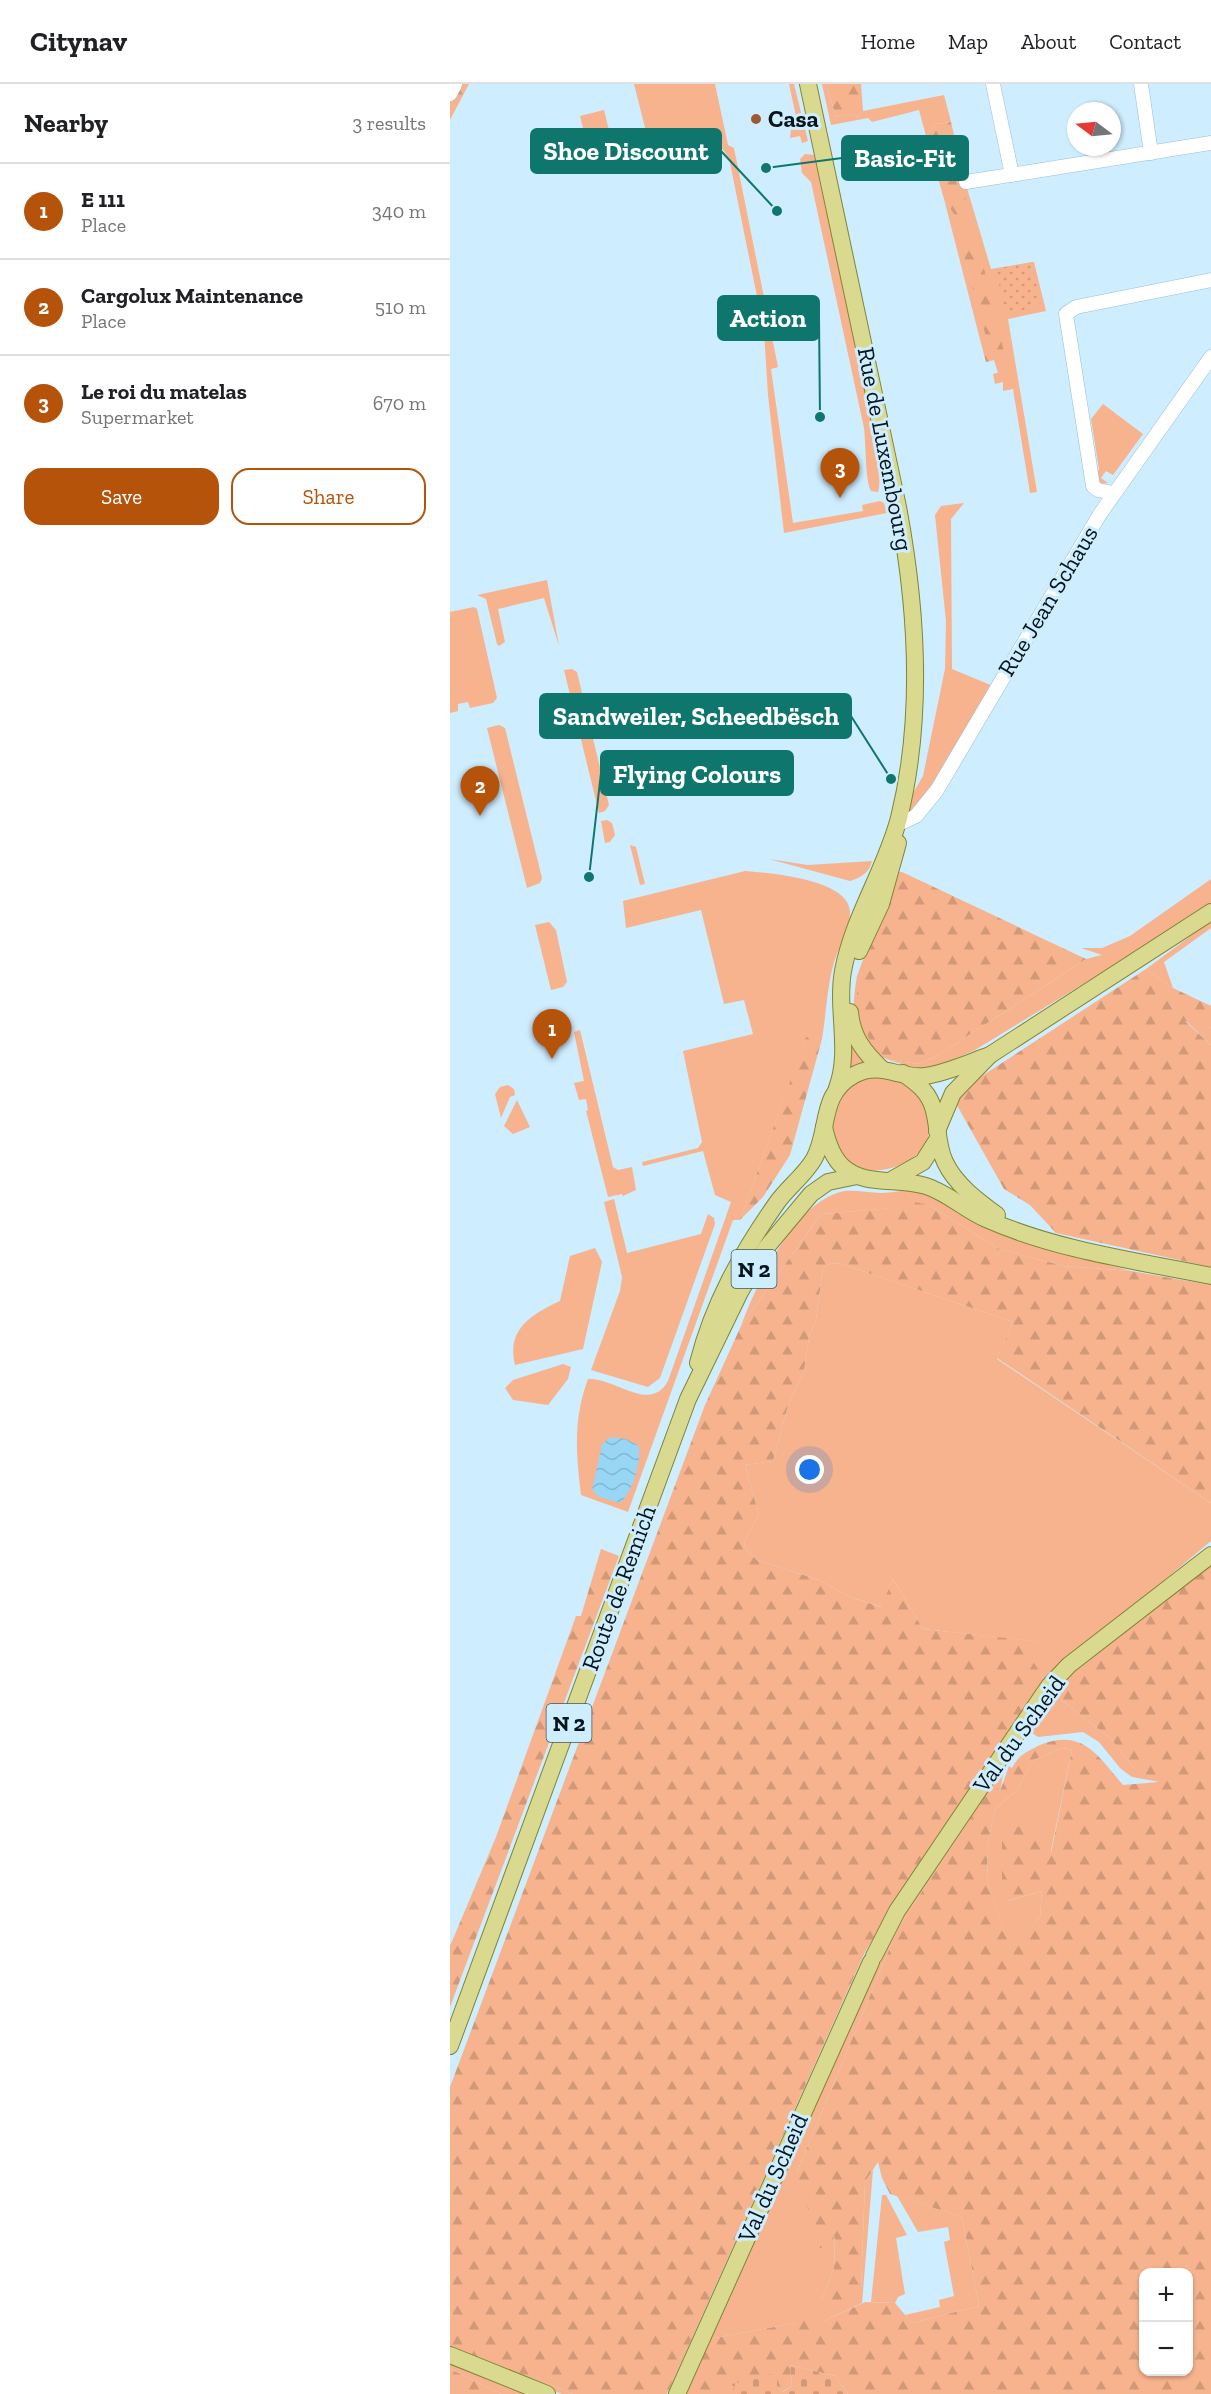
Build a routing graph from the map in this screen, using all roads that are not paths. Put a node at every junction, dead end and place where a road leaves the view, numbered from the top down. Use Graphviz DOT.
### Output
graph roads {
  1 [pos="455,84"];
  2 [pos="808,84"];
  3 [pos="993,84"];
  4 [pos="1141,84"];
  5 [pos="450,94"];
  6 [pos="1211,143"];
  7 [pos="1151,153"];
  8 [pos="1012,175"];
  9 [pos="966,182"];
  10 [pos="1211,280"];
  11 [pos="1211,352"];
  12 [pos="1211,357"];
  13 [pos="1198,373"];
  14 [pos="1113,493"];
  15 [pos="898,819"];
  16 [pos="865,902"];
  17 [pos="1211,912"];
  18 [pos="850,987"];
  19 [pos="990,1055"];
  20 [pos="882,1069"];
  21 [pos="903,1073"];
  22 [pos="837,1088"];
  23 [pos="823,1123"];
  24 [pos="937,1135"];
  25 [pos="857,1176"];
  26 [pos="893,1179"];
  27 [pos="1014,1228"];
  28 [pos="1211,1276"];
  29 [pos="688,1399"];
  30 [pos="1211,1555"];
  31 [pos="450,2046"];
  32 [pos="450,2355"];
  33 [pos="547,2394"];
  34 [pos="677,2394"];
  1 -- 5 [label="street"];
  2 -- 15 [label="main road, Rue de Luxembourg"];
  3 -- 8 [label="street"];
  4 -- 7 [label="street"];
  6 -- 7 [label="street"];
  7 -- 8 [label="street"];
  8 -- 9 [label="street"];
  10 -- 14 [label="street"];
  11 -- 13 [label="street, Rue Jean Schaus"];
  12 -- 13 [label="street, Rue Jean Schaus"];
  13 -- 14 [label="street, Rue Jean Schaus"];
  14 -- 15 [label="street, Rue Jean Schaus"];
  15 -- 16 [label="main road, Rue de Luxembourg"];
  15 -- 18 [label="main road, Rue de Luxembourg"];
  16 -- 18 [label="main road"];
  16 -- 22 [label="main road, Rue de Luxembourg"];
  17 -- 19 [label="main road"];
  18 -- 20 [label="main road, Rue de Luxembourg"];
  19 -- 21 [label="main road"];
  19 -- 24 [label="main road"];
  20 -- 21 [label="main road"];
  20 -- 22 [label="main road"];
  21 -- 24 [label="main road"];
  22 -- 23 [label="main road"];
  23 -- 25 [label="main road"];
  23 -- 29 [label="main road, Route de Remich / N 2"];
  24 -- 26 [label="main road"];
  24 -- 27 [label="main road"];
  25 -- 26 [label="main road"];
  25 -- 29 [label="main road, Route de Remich / N 2"];
  26 -- 27 [label="main road"];
  27 -- 28 [label="main road"];
  29 -- 31 [label="main road, Route de Remich / N 2"];
  30 -- 34 [label="main road, Val du Scheid"];
  32 -- 33 [label="main road"];
}
